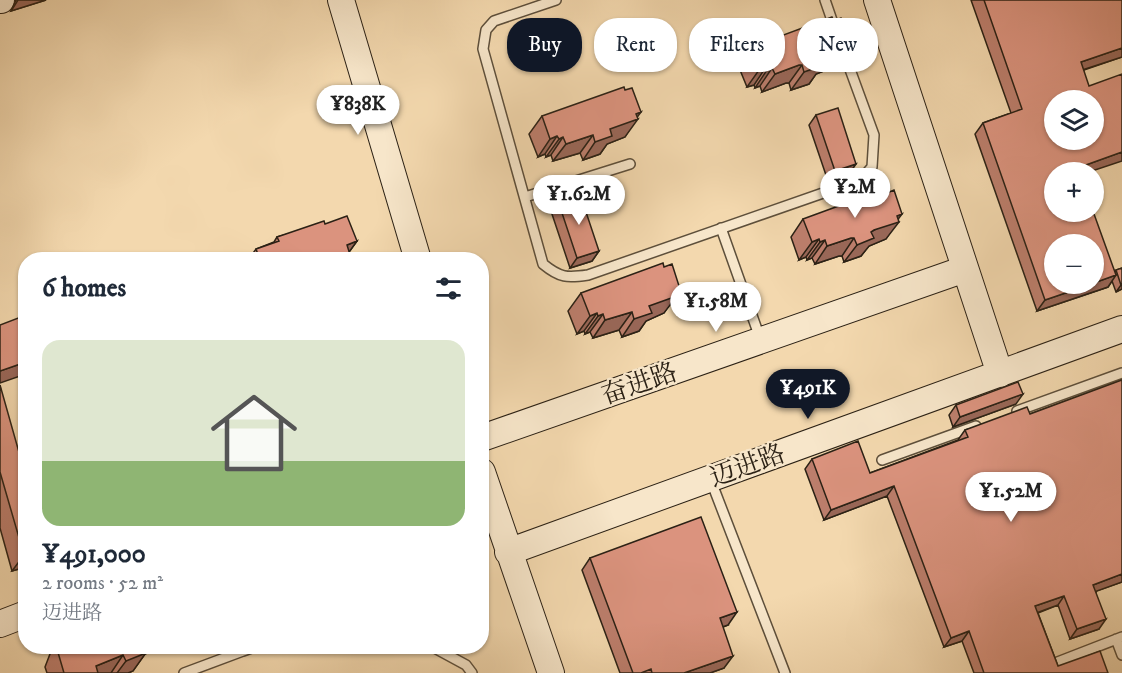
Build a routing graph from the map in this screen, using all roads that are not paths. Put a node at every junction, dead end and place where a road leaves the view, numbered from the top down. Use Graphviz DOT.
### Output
graph roads {
  1 [pos="341,0"];
  2 [pos="556,0"];
  3 [pos="825,0"];
  4 [pos="877,0"];
  5 [pos="630,164"];
  6 [pos="525,197"];
  7 [pos="721,228"];
  8 [pos="415,252"];
  9 [pos="965,269"];
  10 [pos="1122,329"];
  11 [pos="761,340"];
  12 [pos="1122,373"];
  13 [pos="1000,374"];
  14 [pos="1013,412"];
  15 [pos="980,424"];
  16 [pos="489,436"];
  17 [pos="882,460"];
  18 [pos="710,479"];
  19 [pos="489,494"];
  20 [pos="508,552"];
  21 [pos="18,617"];
  22 [pos="0,624"];
  23 [pos="1119,638"];
  24 [pos="230,654"];
  25 [pos="446,654"];
  26 [pos="1122,655"];
  27 [pos="1055,663"];
  28 [pos="184,673"];
  29 [pos="472,673"];
  30 [pos="551,673"];
  31 [pos="785,673"];
  1 -- 8 [label="street"];
  2 -- 6 [label="lane"];
  3 -- 7 [label="lane"];
  4 -- 9 [label="street"];
  5 -- 6 [label="lane"];
  6 -- 7 [label="lane"];
  7 -- 11 [label="lane"];
  9 -- 11 [label="street, 奋进路"];
  9 -- 13 [label="street"];
  10 -- 13 [label="street, 迈进路"];
  11 -- 16 [label="street, 奋进路"];
  12 -- 14 [label="lane"];
  13 -- 18 [label="street, 迈进路"];
  15 -- 17 [label="lane"];
  18 -- 20 [label="street, 迈进路"];
  18 -- 31 [label="lane"];
  19 -- 20 [label="street"];
  20 -- 30 [label="street"];
  21 -- 22 [label="street"];
  23 -- 26 [label="lane"];
  23 -- 27 [label="lane"];
  24 -- 28 [label="lane"];
  25 -- 29 [label="lane"];
}
